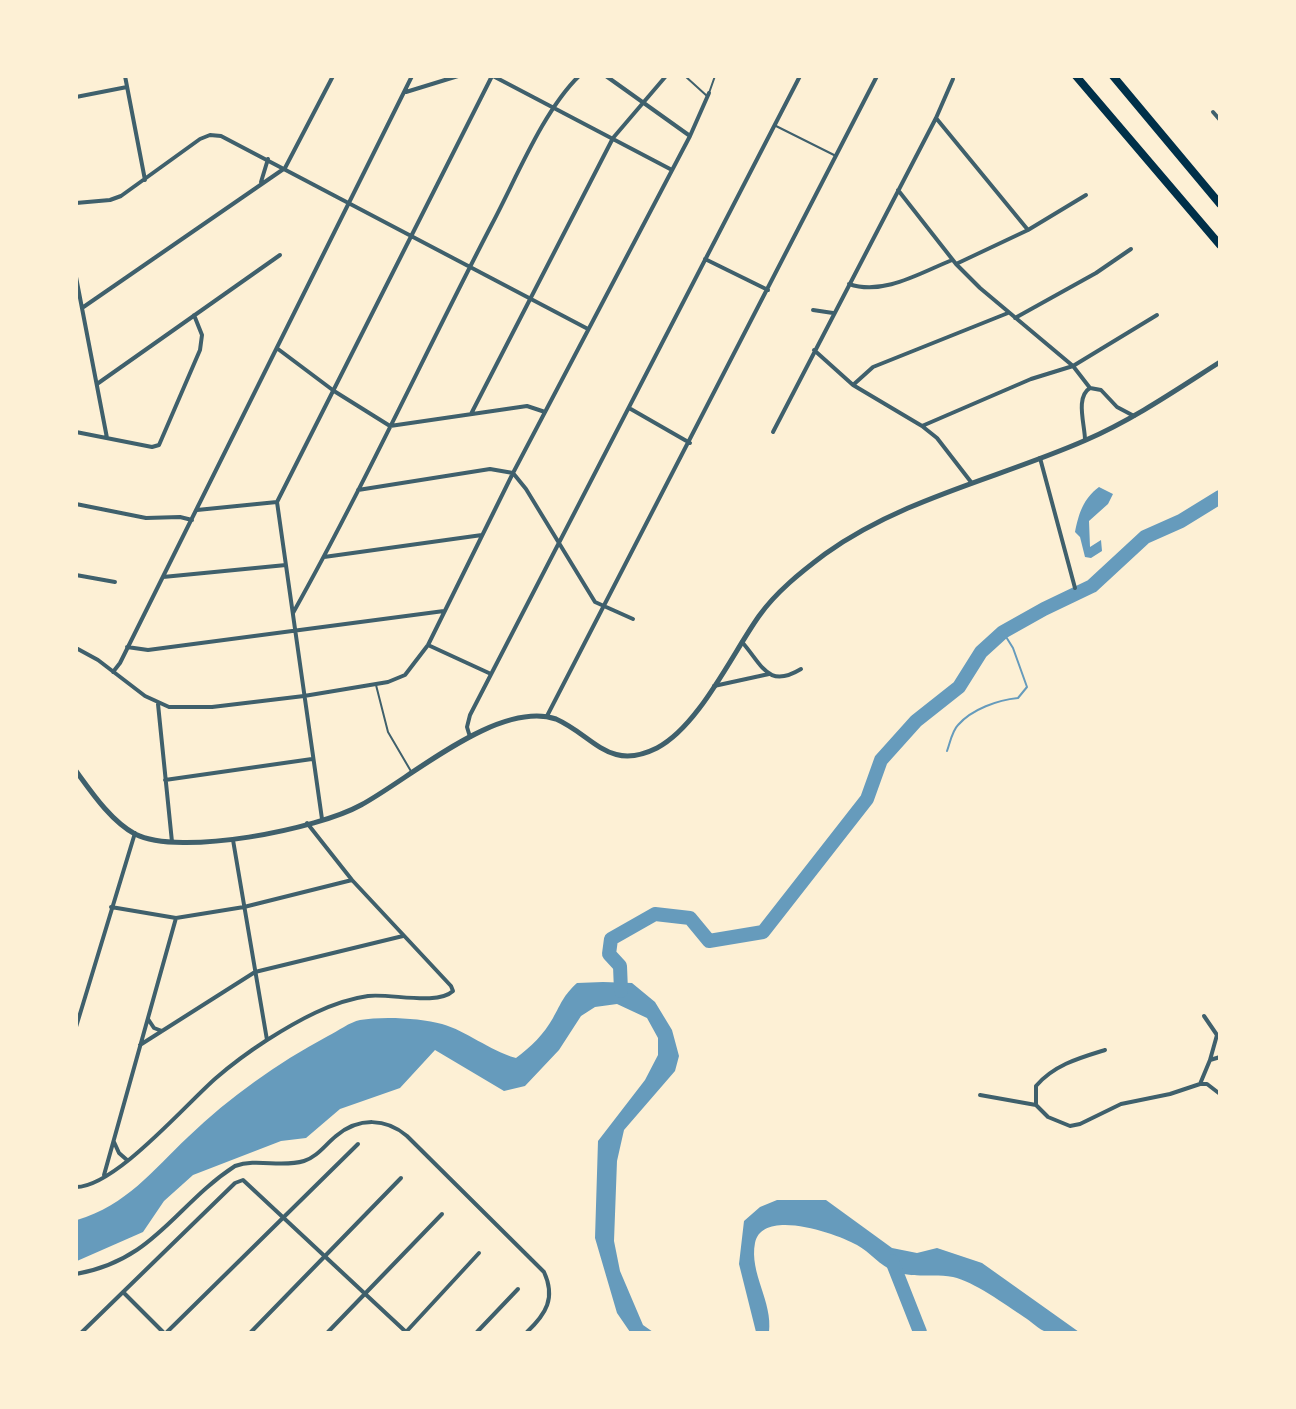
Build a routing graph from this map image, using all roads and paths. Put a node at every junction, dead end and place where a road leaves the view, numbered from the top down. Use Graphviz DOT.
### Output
graph roads {
  1 [pos="125,76"];
  2 [pos="333,76"];
  3 [pos="412,76"];
  4 [pos="458,76"];
  5 [pos="492,76"];
  6 [pos="579,76"];
  7 [pos="606,76"];
  8 [pos="666,76"];
  9 [pos="685,76"];
  10 [pos="715,76"];
  11 [pos="800,76"];
  12 [pos="877,76"];
  13 [pos="1076,76"];
  14 [pos="1113,76"];
  15 [pos="953,79"];
  16 [pos="127,87"];
  17 [pos="405,92"];
  18 [pos="708,94"];
  19 [pos="76,96"];
  20 [pos="644,103"];
  21 [pos="554,106"];
  22 [pos="1213,112"];
  23 [pos="936,118"];
  24 [pos="1220,120"];
  25 [pos="774,125"];
  26 [pos="690,136"];
  27 [pos="613,138"];
  28 [pos="836,156"];
  29 [pos="268,159"];
  30 [pos="285,168"];
  31 [pos="672,170"];
  32 [pos="145,180"];
  33 [pos="260,183"];
  34 [pos="898,190"];
  35 [pos="1086,195"];
  36 [pos="76,203"];
  37 [pos="349,204"];
  38 [pos="1220,204"];
  39 [pos="1028,230"];
  40 [pos="410,237"];
  41 [pos="1220,245"];
  42 [pos="1131,249"];
  43 [pos="280,255"];
  44 [pos="705,259"];
  45 [pos="954,262"];
  46 [pos="469,268"];
  47 [pos="76,277"];
  48 [pos="849,284"];
  49 [pos="768,290"];
  50 [pos="530,300"];
  51 [pos="82,308"];
  52 [pos="813,310"];
  53 [pos="833,313"];
  54 [pos="1008,313"];
  55 [pos="194,315"];
  56 [pos="1157,315"];
  57 [pos="1015,318"];
  58 [pos="588,329"];
  59 [pos="278,349"];
  60 [pos="814,350"];
  61 [pos="1220,363"];
  62 [pos="1073,366"];
  63 [pos="97,384"];
  64 [pos="853,385"];
  65 [pos="1090,388"];
  66 [pos="334,391"];
  67 [pos="629,408"];
  68 [pos="545,412"];
  69 [pos="471,414"];
  70 [pos="1135,417"];
  71 [pos="390,426"];
  72 [pos="922,426"];
  73 [pos="76,432"];
  74 [pos="773,432"];
  75 [pos="107,438"];
  76 [pos="1086,440"];
  77 [pos="690,443"];
  78 [pos="1040,458"];
  79 [pos="513,473"];
  80 [pos="971,482"];
  81 [pos="357,490"];
  82 [pos="277,502"];
  83 [pos="76,504"];
  84 [pos="197,510"];
  85 [pos="192,520"];
  86 [pos="483,535"];
  87 [pos="559,545"];
  88 [pos="324,557"];
  89 [pos="286,565"];
  90 [pos="76,575"];
  91 [pos="163,577"];
  92 [pos="115,582"];
  93 [pos="1075,588"];
  94 [pos="603,608"];
  95 [pos="445,611"];
  96 [pos="293,613"];
  97 [pos="633,619"];
  98 [pos="295,630"];
  99 [pos="742,642"];
  100 [pos="428,645"];
  101 [pos="127,647"];
  102 [pos="76,648"];
  103 [pos="801,669"];
  104 [pos="112,672"];
  105 [pos="490,674"];
  106 [pos="769,674"];
  107 [pos="376,685"];
  108 [pos="713,686"];
  109 [pos="304,696"];
  110 [pos="158,704"];
  111 [pos="547,716"];
  112 [pos="470,737"];
  113 [pos="312,759"];
  114 [pos="76,771"];
  115 [pos="412,774"];
  116 [pos="165,780"];
  117 [pos="322,819"];
  118 [pos="306,823"];
  119 [pos="135,833"];
  120 [pos="233,840"];
  121 [pos="172,843"];
  122 [pos="352,880"];
  123 [pos="111,907"];
  124 [pos="244,907"];
  125 [pos="176,918"];
  126 [pos="404,936"];
  127 [pos="255,972"];
  128 [pos="1204,1016"];
  129 [pos="148,1018"];
  130 [pos="76,1027"];
  131 [pos="162,1031"];
  132 [pos="267,1040"];
  133 [pos="140,1045"];
  134 [pos="1105,1050"];
  135 [pos="1220,1057"];
  136 [pos="1210,1060"];
  137 [pos="1200,1084"];
  138 [pos="1220,1094"];
  139 [pos="980,1095"];
  140 [pos="1036,1104"];
  141 [pos="114,1140"];
  142 [pos="358,1144"];
  143 [pos="127,1160"];
  144 [pos="104,1176"];
  145 [pos="401,1178"];
  146 [pos="76,1187"];
  147 [pos="442,1214"];
  148 [pos="283,1217"];
  149 [pos="479,1253"];
  150 [pos="326,1257"];
  151 [pos="76,1274"];
  152 [pos="518,1289"];
  153 [pos="123,1292"];
  154 [pos="365,1295"];
  155 [pos="82,1332"];
  156 [pos="165,1332"];
  157 [pos="251,1332"];
  158 [pos="328,1332"];
  159 [pos="406,1332"];
  160 [pos="477,1332"];
  161 [pos="527,1332"];
  1 -- 16 [label="street"];
  2 -- 30 [label="street"];
  3 -- 17 [label="street"];
  4 -- 17 [label="street"];
  5 -- 21 [label="street"];
  5 -- 40 [label="street"];
  6 -- 21 [label="street"];
  7 -- 20 [label="street"];
  8 -- 20 [label="street"];
  9 -- 18 [label="lane"];
  10 -- 18 [label="lane"];
  11 -- 25 [label="street"];
  12 -- 28 [label="street"];
  13 -- 41 [label="highway"];
  14 -- 38 [label="highway"];
  15 -- 23 [label="street"];
  16 -- 19 [label="street"];
  16 -- 32 [label="street"];
  17 -- 37 [label="street"];
  18 -- 26 [label="street"];
  20 -- 26 [label="street"];
  20 -- 27 [label="street"];
  21 -- 27 [label="street"];
  21 -- 46 [label="street"];
  22 -- 24 [label="street"];
  23 -- 34 [label="street"];
  23 -- 39 [label="street"];
  25 -- 28 [label="lane"];
  25 -- 44 [label="street"];
  26 -- 31 [label="street"];
  27 -- 31 [label="street"];
  27 -- 50 [label="street"];
  28 -- 49 [label="street"];
  29 -- 30 [label="street"];
  29 -- 32 [label="street"];
  29 -- 33 [label="street"];
  30 -- 33 [label="street"];
  30 -- 37 [label="street"];
  31 -- 58 [label="street"];
  32 -- 36 [label="street"];
  33 -- 51 [label="street"];
  34 -- 45 [label="street"];
  34 -- 48 [label="street"];
  35 -- 39 [label="street"];
  37 -- 40 [label="street"];
  37 -- 59 [label="street"];
  39 -- 45 [label="street"];
  40 -- 46 [label="street"];
  40 -- 66 [label="street"];
  42 -- 57 [label="street"];
  43 -- 55 [label="street"];
  44 -- 49 [label="street"];
  44 -- 67 [label="street"];
  45 -- 48 [label="street"];
  45 -- 54 [label="street"];
  46 -- 50 [label="street"];
  46 -- 71 [label="street"];
  47 -- 51 [label="street"];
  48 -- 53 [label="street"];
  49 -- 77 [label="street"];
  50 -- 58 [label="street"];
  50 -- 69 [label="street"];
  51 -- 63 [label="street"];
  52 -- 53 [label="street"];
  53 -- 60 [label="street"];
  54 -- 57 [label="street"];
  54 -- 64 [label="street"];
  55 -- 63 [label="street"];
  55 -- 75 [label="street"];
  56 -- 62 [label="street"];
  57 -- 62 [label="street"];
  58 -- 68 [label="street"];
  59 -- 66 [label="street"];
  59 -- 84 [label="street"];
  60 -- 64 [label="street"];
  60 -- 74 [label="street"];
  61 -- 70 [label="street"];
  62 -- 65 [label="street"];
  62 -- 72 [label="street"];
  63 -- 75 [label="street"];
  64 -- 72 [label="street"];
  65 -- 70 [label="street"];
  65 -- 76 [label="street"];
  66 -- 71 [label="street"];
  66 -- 82 [label="street"];
  67 -- 77 [label="street"];
  67 -- 87 [label="street"];
  68 -- 69 [label="street"];
  68 -- 79 [label="street"];
  69 -- 71 [label="street"];
  70 -- 76 [label="street"];
  71 -- 81 [label="street"];
  72 -- 80 [label="street"];
  73 -- 75 [label="street"];
  76 -- 78 [label="street"];
  77 -- 94 [label="street"];
  78 -- 80 [label="street"];
  78 -- 93 [label="street"];
  79 -- 81 [label="street"];
  79 -- 86 [label="street"];
  79 -- 87 [label="street"];
  80 -- 99 [label="street"];
  81 -- 88 [label="street"];
  82 -- 84 [label="street"];
  82 -- 89 [label="street"];
  83 -- 85 [label="street"];
  84 -- 85 [label="street"];
  85 -- 91 [label="street"];
  86 -- 88 [label="street"];
  86 -- 95 [label="street"];
  87 -- 94 [label="street"];
  87 -- 105 [label="street"];
  88 -- 96 [label="street"];
  89 -- 91 [label="street"];
  89 -- 96 [label="street"];
  90 -- 92 [label="street"];
  91 -- 101 [label="street"];
  94 -- 97 [label="street"];
  94 -- 111 [label="street"];
  95 -- 98 [label="street"];
  95 -- 100 [label="street"];
  96 -- 98 [label="street"];
  98 -- 101 [label="street"];
  98 -- 109 [label="street"];
  99 -- 106 [label="street"];
  99 -- 108 [label="street"];
  100 -- 105 [label="street"];
  100 -- 107 [label="street"];
  101 -- 104 [label="street"];
  102 -- 104 [label="street"];
  103 -- 106 [label="street"];
  104 -- 110 [label="street"];
  105 -- 112 [label="street"];
  106 -- 108 [label="street"];
  107 -- 109 [label="street"];
  107 -- 115 [label="lane"];
  108 -- 111 [label="street"];
  109 -- 110 [label="street"];
  109 -- 113 [label="street"];
  110 -- 116 [label="street"];
  111 -- 112 [label="street"];
  112 -- 115 [label="street"];
  113 -- 116 [label="street"];
  113 -- 117 [label="street"];
  114 -- 119 [label="street"];
  115 -- 117 [label="street"];
  116 -- 121 [label="street"];
  117 -- 118 [label="street"];
  118 -- 120 [label="street"];
  118 -- 122 [label="street"];
  119 -- 121 [label="street"];
  119 -- 123 [label="street"];
  120 -- 121 [label="street"];
  120 -- 124 [label="street"];
  122 -- 124 [label="street"];
  122 -- 126 [label="street"];
  123 -- 125 [label="street"];
  123 -- 130 [label="street"];
  124 -- 125 [label="street"];
  124 -- 127 [label="street"];
  125 -- 129 [label="street"];
  126 -- 127 [label="street"];
  126 -- 132 [label="street"];
  127 -- 131 [label="street"];
  127 -- 132 [label="street"];
  128 -- 136 [label="street"];
  129 -- 131 [label="street"];
  129 -- 133 [label="street"];
  131 -- 133 [label="street"];
  132 -- 143 [label="street"];
  133 -- 141 [label="street"];
  134 -- 140 [label="street"];
  135 -- 136 [label="street"];
  136 -- 137 [label="street"];
  137 -- 138 [label="street"];
  137 -- 140 [label="street"];
  139 -- 140 [label="street"];
  141 -- 143 [label="street"];
  141 -- 144 [label="street"];
  142 -- 148 [label="street"];
  143 -- 144 [label="street"];
  144 -- 146 [label="street"];
  145 -- 150 [label="street"];
  147 -- 154 [label="street"];
  148 -- 150 [label="street"];
  148 -- 153 [label="street"];
  148 -- 156 [label="street"];
  149 -- 159 [label="street"];
  150 -- 154 [label="street"];
  150 -- 157 [label="street"];
  151 -- 161 [label="street"];
  152 -- 160 [label="street"];
  153 -- 155 [label="street"];
  153 -- 156 [label="street"];
  154 -- 158 [label="street"];
  154 -- 159 [label="street"];
}
